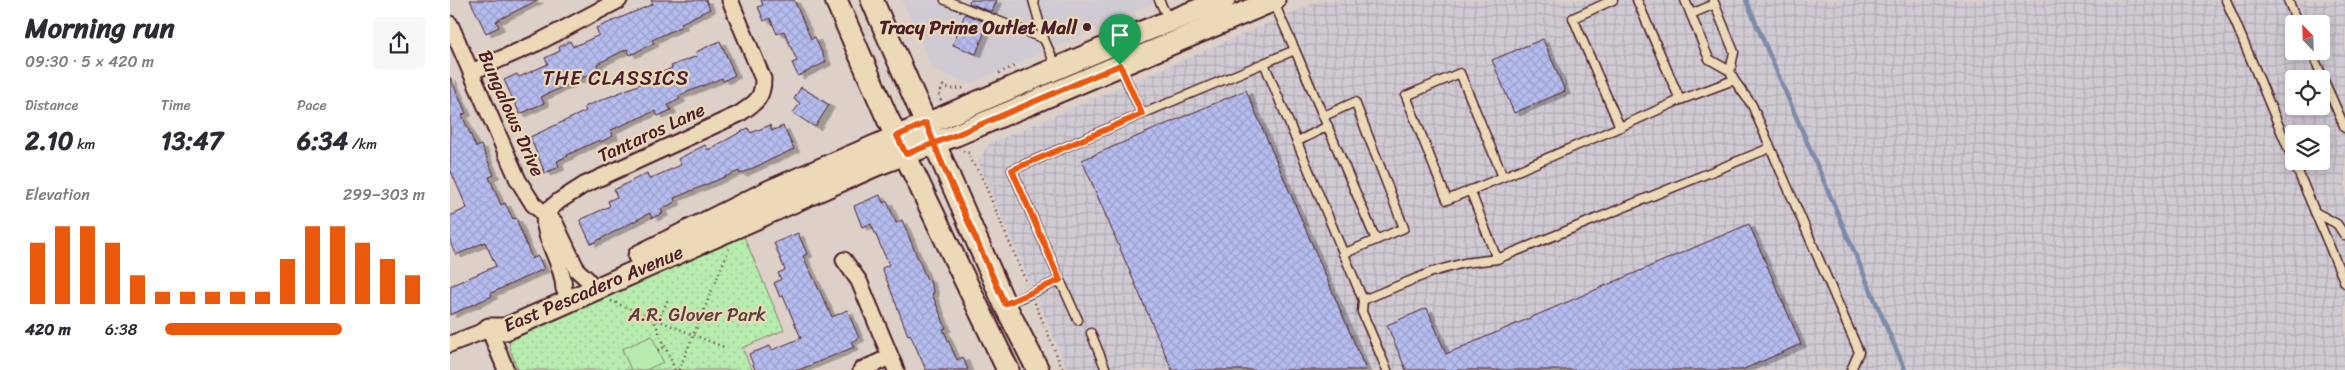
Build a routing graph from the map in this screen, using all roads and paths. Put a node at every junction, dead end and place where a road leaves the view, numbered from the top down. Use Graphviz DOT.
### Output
graph roads {
  1 [pos="619,0"];
  2 [pos="730,0"];
  3 [pos="836,0"];
  4 [pos="872,0"];
  5 [pos="945,0"];
  6 [pos="1159,0"];
  7 [pos="1224,0"];
  8 [pos="1273,0"];
  9 [pos="1613,0"];
  10 [pos="1637,0"];
  11 [pos="1685,0"];
  12 [pos="2226,0"];
  13 [pos="2288,0"];
  14 [pos="1032,1"];
  15 [pos="1714,2"];
  16 [pos="1691,14"];
  17 [pos="2294,15"];
  18 [pos="1170,22"];
  19 [pos="450,24"];
  20 [pos="1044,39"];
  21 [pos="1295,50"];
  22 [pos="2315,60"];
  23 [pos="1264,63"];
  24 [pos="1120,65"];
  25 [pos="1057,68"];
  26 [pos="1730,71"];
  27 [pos="471,72"];
  28 [pos="1734,80"];
  29 [pos="1680,100"];
  30 [pos="1142,114"];
  31 [pos="1324,116"];
  32 [pos="926,123"];
  33 [pos="1328,126"];
  34 [pos="1620,127"];
  35 [pos="2345,128"];
  36 [pos="1298,140"];
  37 [pos="934,143"];
  38 [pos="901,145"];
  39 [pos="1770,148"];
  40 [pos="963,153"];
  41 [pos="1503,177"];
  42 [pos="1470,190"];
  43 [pos="2314,212"];
  44 [pos="544,214"];
  45 [pos="726,230"];
  46 [pos="2345,236"];
  47 [pos="1376,240"];
  48 [pos="1343,254"];
  49 [pos="1497,259"];
  50 [pos="844,260"];
  51 [pos="1060,280"];
  52 [pos="591,284"];
  53 [pos="2345,284"];
  54 [pos="564,289"];
  55 [pos="1031,294"];
  56 [pos="668,297"];
  57 [pos="1363,300"];
  58 [pos="1005,304"];
  59 [pos="653,318"];
  60 [pos="659,320"];
  61 [pos="1078,320"];
  62 [pos="489,329"];
  63 [pos="1091,333"];
  64 [pos="694,335"];
  65 [pos="450,344"];
  66 [pos="665,347"];
  67 [pos="726,348"];
  68 [pos="658,350"];
  69 [pos="893,364"];
  70 [pos="506,370"];
  71 [pos="675,370"];
  72 [pos="679,370"];
  73 [pos="861,370"];
  74 [pos="1008,370"];
  75 [pos="1038,370"];
  76 [pos="1063,370"];
  77 [pos="1106,370"];
  78 [pos="1387,370"];
  79 [pos="1851,370"];
  1 -- 27 [label="street"];
  2 -- 44 [label="street, Tantaros Lane"];
  3 -- 38 [label="street"];
  4 -- 32 [label="street"];
  5 -- 20 [label="lane"];
  6 -- 18 [label="lane"];
  7 -- 18 [label="street, East Pescadero Avenue"];
  8 -- 21 [label="lane"];
  8 -- 24 [label="street, East Pescadero Avenue"];
  9 -- 34 [label="lane"];
  10 -- 29 [label="lane"];
  11 -- 16 [label="lane"];
  12 -- 43 [label="lane"];
  13 -- 17 [label="lane"];
  14 -- 20 [label="lane"];
  15 -- 16 [label="lane"];
  15 -- 26 [label="lane"];
  16 -- 26 [label="lane"];
  18 -- 25 [label="street, East Pescadero Avenue"];
  19 -- 27 [label="street, Bungalows Drive"];
  20 -- 25 [label="lane"];
  21 -- 23 [label="lane"];
  21 -- 31 [label="lane"];
  22 -- 35 [label="lane"];
  23 -- 30 [label="lane"];
  23 -- 36 [label="lane"];
  24 -- 30 [label="lane"];
  24 -- 37 [label="street, East Pescadero Avenue"];
  25 -- 32 [label="street, East Pescadero Avenue"];
  26 -- 28 [label="lane"];
  27 -- 44 [label="street, Bungalows Drive"];
  28 -- 29 [label="lane"];
  28 -- 39 [label="lane"];
  29 -- 34 [label="lane"];
  30 -- 51 [label="lane"];
  31 -- 33 [label="lane"];
  31 -- 47 [label="lane"];
  32 -- 37 [label="street"];
  32 -- 38 [label="street, East Pescadero Avenue"];
  33 -- 36 [label="lane"];
  33 -- 47 [label="lane"];
  34 -- 41 [label="lane"];
  36 -- 48 [label="lane"];
  37 -- 38 [label="street, East Pescadero Avenue"];
  37 -- 58 [label="street"];
  38 -- 45 [label="street, East Pescadero Avenue"];
  38 -- 52 [label="street, East Pescadero Avenue"];
  38 -- 74 [label="street"];
  39 -- 49 [label="lane"];
  39 -- 79 [label="lane"];
  40 -- 55 [label="path"];
  41 -- 42 [label="lane"];
  41 -- 42 [label="lane"];
  42 -- 49 [label="lane"];
  43 -- 46 [label="lane"];
  43 -- 53 [label="lane"];
  44 -- 52 [label="street, Bungalows Drive"];
  44 -- 54 [label="street"];
  45 -- 52 [label="street, East Pescadero Avenue"];
  45 -- 64 [label="path"];
  47 -- 48 [label="lane"];
  48 -- 57 [label="lane"];
  49 -- 57 [label="lane"];
  50 -- 69 [label="street"];
  51 -- 55 [label="lane"];
  51 -- 61 [label="lane"];
  52 -- 54 [label="street, East Pescadero Avenue"];
  52 -- 59 [label="path"];
  52 -- 62 [label="street, East Pescadero Avenue"];
  54 -- 62 [label="street, East Pescadero Avenue"];
  55 -- 58 [label="lane"];
  55 -- 76 [label="path"];
  56 -- 60 [label="path"];
  57 -- 78 [label="lane"];
  58 -- 75 [label="street"];
  59 -- 60 [label="path"];
  59 -- 66 [label="path"];
  60 -- 64 [label="path"];
  62 -- 65 [label="street"];
  62 -- 70 [label="street"];
  63 -- 77 [label="lane"];
  64 -- 67 [label="path"];
  64 -- 72 [label="path"];
  66 -- 68 [label="path"];
  66 -- 71 [label="path"];
  69 -- 73 [label="street"];
}
